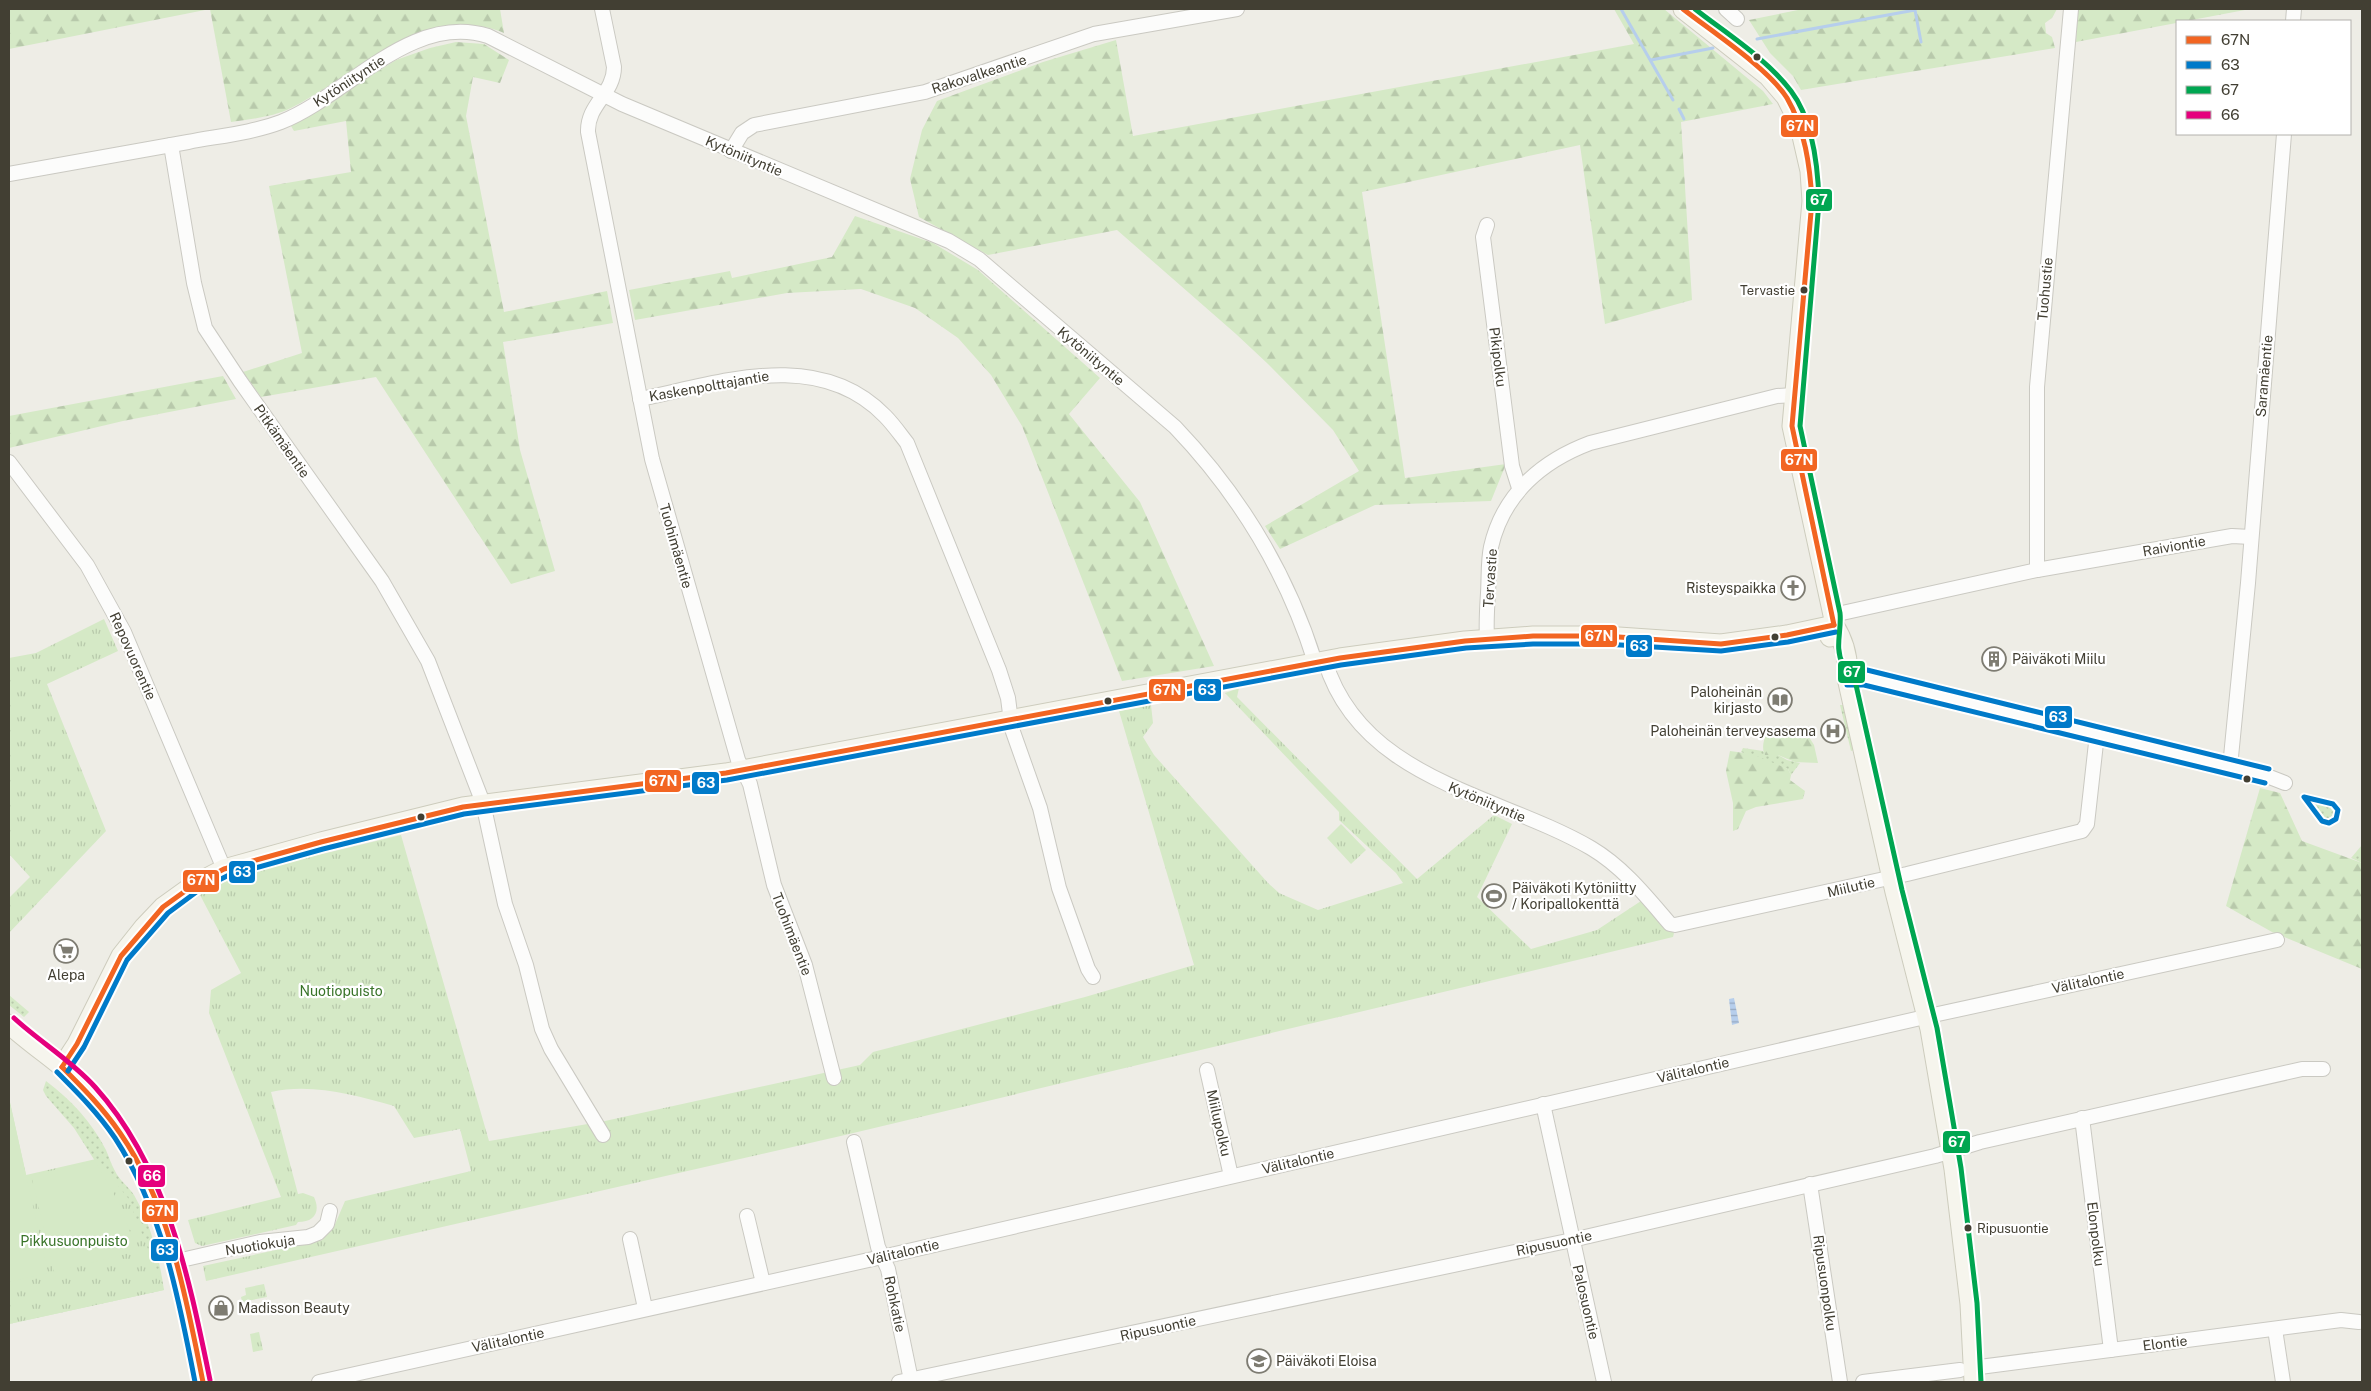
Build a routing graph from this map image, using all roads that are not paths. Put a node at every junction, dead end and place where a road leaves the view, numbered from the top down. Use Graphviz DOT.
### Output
graph roads {
  1 [pos="602,9"];
  2 [pos="1237,9"];
  3 [pos="1683,9"];
  4 [pos="1726,9"];
  5 [pos="2071,9"];
  6 [pos="1737,19"];
  7 [pos="603,95"];
  8 [pos="2284,135"];
  9 [pos="171,145"];
  10 [pos="732,151"];
  11 [pos="9,174"];
  12 [pos="1487,225"];
  13 [pos="1794,395"];
  14 [pos="640,399"];
  15 [pos="9,462"];
  16 [pos="1519,488"];
  17 [pos="2251,538"];
  18 [pos="2037,570"];
  19 [pos="1833,620"];
  20 [pos="1487,639"];
  21 [pos="1320,661"];
  22 [pos="1847,678"];
  23 [pos="1012,719"];
  24 [pos="2096,734"];
  25 [pos="2230,767"];
  26 [pos="743,770"];
  27 [pos="2285,783"];
  28 [pos="483,804"];
  29 [pos="224,868"];
  30 [pos="1892,878"];
  31 [pos="1670,924"];
  32 [pos="2277,940"];
  33 [pos="1093,977"];
  34 [pos="1927,1016"];
  35 [pos="9,1024"];
  36 [pos="62,1068"];
  37 [pos="2323,1069"];
  38 [pos="1207,1070"];
  39 [pos="834,1078"];
  40 [pos="1543,1104"];
  41 [pos="2082,1118"];
  42 [pos="603,1135"];
  43 [pos="854,1142"];
  44 [pos="1950,1151"];
  45 [pos="1231,1176"];
  46 [pos="1810,1184"];
  47 [pos="330,1211"];
  48 [pos="747,1216"];
  49 [pos="630,1239"];
  50 [pos="1572,1240"];
  51 [pos="882,1257"];
  52 [pos="177,1261"];
  53 [pos="763,1283"];
  54 [pos="646,1308"];
  55 [pos="2359,1322"];
  56 [pos="2275,1329"];
  57 [pos="2111,1350"];
  58 [pos="1969,1374"];
  59 [pos="928,1379"];
  60 [pos="905,1381"];
  61 [pos="203,1382"];
  62 [pos="319,1382"];
  63 [pos="1604,1382"];
  64 [pos="1840,1382"];
  65 [pos="1863,1382"];
  66 [pos="2283,1382"];
  1 -- 7 [label="street, Tuohimäentie"];
  2 -- 10 [label="street, Rakovalkeantie"];
  3 -- 13 [label="street"];
  4 -- 6 [label="street"];
  5 -- 18 [label="street, Tuohustie"];
  7 -- 9 [label="street, Kytöniityntie"];
  7 -- 10 [label="street, Kytöniityntie"];
  7 -- 14 [label="street, Tuohimäentie"];
  8 -- 17 [label="street, Saramäentie"];
  9 -- 11 [label="street, Kytöniityntie"];
  9 -- 28 [label="street, Pitkämäentie"];
  10 -- 21 [label="street, Kytöniityntie"];
  12 -- 16 [label="street, Pikipolku"];
  13 -- 16 [label="street, Tervastie"];
  13 -- 19 [label="street"];
  14 -- 23 [label="street, Kaskenpolttajantie"];
  14 -- 26 [label="street, Tuohimäentie"];
  15 -- 29 [label="street, Repovuorentie"];
  16 -- 20 [label="street, Tervastie"];
  17 -- 18 [label="street, Raiviontie"];
  17 -- 25 [label="street, Saramäentie"];
  18 -- 19 [label="street, Raiviontie"];
  19 -- 20 [label="street"];
  19 -- 22 [label="street"];
  20 -- 21 [label="street"];
  21 -- 23 [label="street"];
  21 -- 31 [label="street, Kytöniityntie"];
  22 -- 24 [label="street"];
  22 -- 30 [label="street"];
  23 -- 26 [label="street"];
  23 -- 33 [label="street, Kaskenpolttajantie"];
  24 -- 25 [label="street"];
  24 -- 30 [label="street, Miilutie"];
  25 -- 27 [label="street"];
  26 -- 28 [label="street"];
  26 -- 39 [label="street, Tuohimäentie"];
  28 -- 29 [label="street"];
  28 -- 42 [label="street, Pitkämäentie"];
  29 -- 36 [label="street"];
  30 -- 31 [label="street, Miilutie"];
  30 -- 34 [label="street"];
  32 -- 34 [label="street, Välitalontie"];
  34 -- 40 [label="street, Välitalontie"];
  34 -- 44 [label="street"];
  35 -- 36 [label="street"];
  36 -- 52 [label="street"];
  37 -- 41 [label="street, Ripusuontie"];
  38 -- 45 [label="street, Miilupolku"];
  40 -- 45 [label="street, Välitalontie"];
  40 -- 50 [label="street, Palosuontie"];
  41 -- 44 [label="street, Ripusuontie"];
  41 -- 57 [label="street, Elonpolku"];
  43 -- 51 [label="street, Rohkatie"];
  44 -- 46 [label="street, Ripusuontie"];
  44 -- 58 [label="street"];
  45 -- 51 [label="street, Välitalontie"];
  46 -- 50 [label="street, Ripusuontie"];
  46 -- 64 [label="street, Ripusuonpolku"];
  47 -- 52 [label="street, Nuotiokuja"];
  48 -- 53 [label="street"];
  49 -- 54 [label="street"];
  50 -- 59 [label="street, Ripusuontie"];
  50 -- 63 [label="street, Palosuontie"];
  51 -- 53 [label="street, Välitalontie"];
  51 -- 60 [label="street, Rohkatie"];
  52 -- 61 [label="street"];
  53 -- 54 [label="street, Välitalontie"];
  54 -- 62 [label="street, Välitalontie"];
  55 -- 56 [label="street, Elontie"];
  56 -- 57 [label="street, Elontie"];
  56 -- 66 [label="street"];
  57 -- 58 [label="street, Elontie"];
  58 -- 65 [label="street, Elontie"];
  59 -- 60 [label="street, Ripusuontie"];
}
